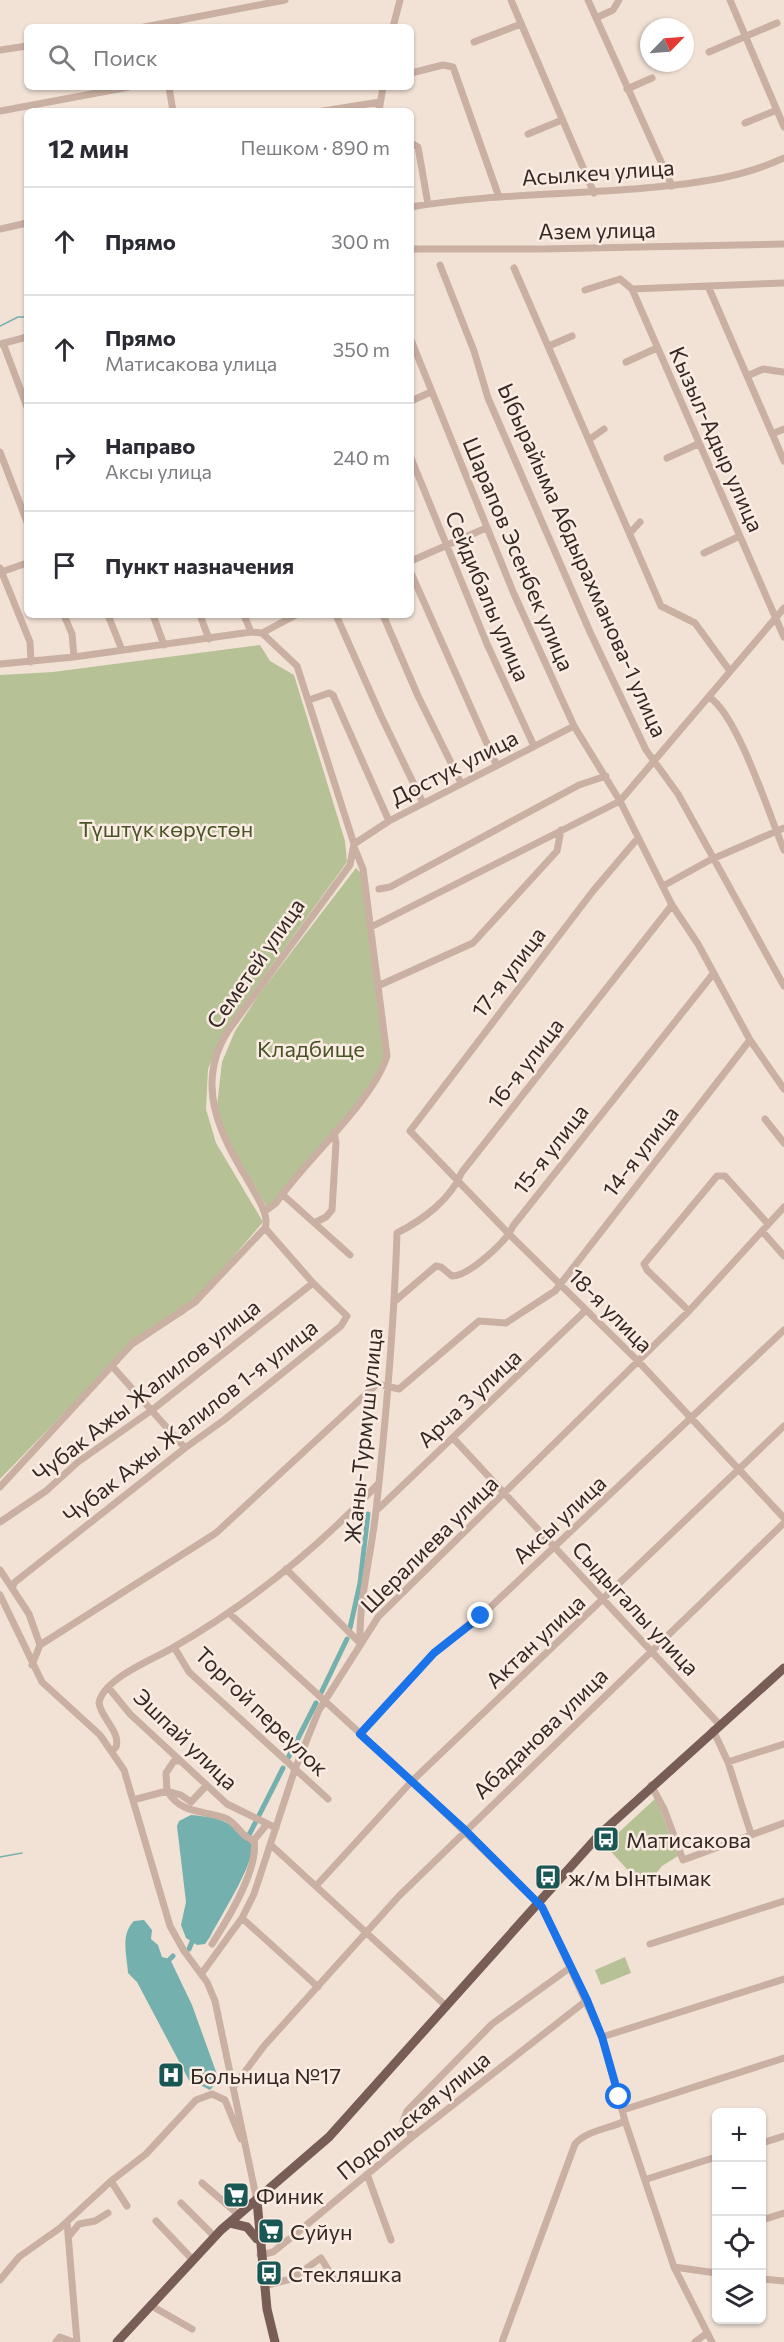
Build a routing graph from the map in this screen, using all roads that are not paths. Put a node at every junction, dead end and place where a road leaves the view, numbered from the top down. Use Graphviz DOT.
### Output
graph roads {
  1 [pos="285,0"];
  2 [pos="400,0"];
  3 [pos="511,0"];
  4 [pos="588,0"];
  5 [pos="619,0"];
  6 [pos="730,0"];
  7 [pos="596,18"];
  8 [pos="777,23"];
  9 [pos="164,24"];
  10 [pos="394,24"];
  11 [pos="521,24"];
  12 [pos="746,36"];
  13 [pos="474,42"];
  14 [pos="24,46"];
  15 [pos="0,50"];
  16 [pos="709,52"];
  17 [pos="414,72"];
  18 [pos="652,78"];
  19 [pos="627,89"];
  20 [pos="113,90"];
  21 [pos="170,90"];
  22 [pos="382,90"];
  23 [pos="380,102"];
  24 [pos="172,108"];
  25 [pos="342,108"];
  26 [pos="379,108"];
  27 [pos="779,108"];
  28 [pos="0,111"];
  29 [pos="562,120"];
  30 [pos="745,123"];
  31 [pos="784,127"];
  32 [pos="528,134"];
  33 [pos="414,144"];
  34 [pos="784,158"];
  35 [pos="672,186"];
  36 [pos="594,193"];
  37 [pos="499,197"];
  38 [pos="428,204"];
  39 [pos="414,206"];
  40 [pos="24,224"];
  41 [pos="0,228"];
  42 [pos="784,244"];
  43 [pos="414,249"];
  44 [pos="440,265"];
  45 [pos="514,268"];
  46 [pos="784,283"];
  47 [pos="708,286"];
  48 [pos="632,289"];
  49 [pos="585,290"];
  50 [pos="572,336"];
  51 [pos="24,337"];
  52 [pos="2,343"];
  53 [pos="549,346"];
  54 [pos="414,348"];
  55 [pos="657,348"];
  56 [pos="626,362"];
  57 [pos="783,372"];
  58 [pos="747,376"];
  59 [pos="431,392"];
  60 [pos="24,399"];
  61 [pos="414,400"];
  62 [pos="604,429"];
  63 [pos="784,429"];
  64 [pos="772,434"];
  65 [pos="590,439"];
  66 [pos="698,444"];
  67 [pos="0,452"];
  68 [pos="667,458"];
  69 [pos="784,461"];
  70 [pos="414,465"];
  71 [pos="24,514"];
  72 [pos="640,522"];
  73 [pos="486,528"];
  74 [pos="630,533"];
  75 [pos="740,536"];
  76 [pos="446,545"];
  77 [pos="704,553"];
  78 [pos="414,560"];
  79 [pos="24,564"];
  80 [pos="1,570"];
  81 [pos="414,580"];
  82 [pos="784,608"];
  83 [pos="65,618"];
  84 [pos="109,618"];
  85 [pos="154,618"];
  86 [pos="201,618"];
  87 [pos="245,618"];
  88 [pos="290,618"];
  89 [pos="337,618"];
  90 [pos="384,618"];
  91 [pos="775,618"];
  92 [pos="251,632"];
  93 [pos="262,633"];
  94 [pos="784,637"];
  95 [pos="209,639"];
  96 [pos="165,645"];
  97 [pos="122,650"];
  98 [pos="74,657"];
  99 [pos="31,663"];
  100 [pos="0,664"];
  101 [pos="730,671"];
  102 [pos="709,697"];
  103 [pos="309,700"];
  104 [pos="574,726"];
  105 [pos="534,746"];
  106 [pos="654,759"];
  107 [pos="496,764"];
  108 [pos="606,776"];
  109 [pos="461,783"];
  110 [pos="620,801"];
  111 [pos="423,803"];
  112 [pos="389,821"];
  113 [pos="781,829"];
  114 [pos="561,830"];
  115 [pos="638,838"];
  116 [pos="354,847"];
  117 [pos="784,850"];
  118 [pos="713,859"];
  119 [pos="663,886"];
  120 [pos="379,889"];
  121 [pos="672,905"];
  122 [pos="371,927"];
  123 [pos="713,974"];
  124 [pos="380,985"];
  125 [pos="784,986"];
  126 [pos="750,1040"];
  127 [pos="784,1089"];
  128 [pos="765,1119"];
  129 [pos="410,1131"];
  130 [pos="334,1132"];
  131 [pos="784,1143"];
  132 [pos="459,1181"];
  133 [pos="282,1194"];
  134 [pos="784,1208"];
  135 [pos="268,1209"];
  136 [pos="316,1222"];
  137 [pos="768,1224"];
  138 [pos="265,1228"];
  139 [pos="762,1231"];
  140 [pos="397,1233"];
  141 [pos="510,1235"];
  142 [pos="350,1255"];
  143 [pos="784,1256"];
  144 [pos="313,1283"];
  145 [pos="560,1284"];
  146 [pos="395,1301"];
  147 [pos="585,1311"];
  148 [pos="689,1311"];
  149 [pos="784,1330"];
  150 [pos="638,1361"];
  151 [pos="112,1366"];
  152 [pos="390,1387"];
  153 [pos="152,1410"];
  154 [pos="691,1419"];
  155 [pos="784,1426"];
  156 [pos="453,1438"];
  157 [pos="184,1448"];
  158 [pos="738,1469"];
  159 [pos="377,1485"];
  160 [pos="0,1486"];
  161 [pos="505,1492"];
  162 [pos="376,1511"];
  163 [pos="784,1518"];
  164 [pos="0,1522"];
  165 [pos="784,1523"];
  166 [pos="556,1546"];
  167 [pos="286,1569"];
  168 [pos="0,1570"];
  169 [pos="12,1588"];
  170 [pos="0,1595"];
  171 [pos="604,1600"];
  172 [pos="229,1613"];
  173 [pos="360,1643"];
  174 [pos="40,1645"];
  175 [pos="174,1647"];
  176 [pos="651,1650"];
  177 [pos="32,1665"];
  178 [pos="784,1668"];
  179 [pos="108,1687"];
  180 [pos="323,1702"];
  181 [pos="716,1727"];
  182 [pos="360,1734"];
  183 [pos="784,1744"];
  184 [pos="112,1751"];
  185 [pos="180,1761"];
  186 [pos="728,1762"];
  187 [pos="295,1769"];
  188 [pos="412,1781"];
  189 [pos="651,1785"];
  190 [pos="206,1786"];
  191 [pos="167,1791"];
  192 [pos="133,1800"];
  193 [pos="328,1800"];
  194 [pos="784,1823"];
  195 [pos="267,1824"];
  196 [pos="276,1828"];
  197 [pos="465,1830"];
  198 [pos="751,1834"];
  199 [pos="254,1840"];
  200 [pos="271,1845"];
  201 [pos="316,1886"];
  202 [pos="784,1901"];
  203 [pos="537,1902"];
  204 [pos="242,1918"];
  205 [pos="368,1932"];
  206 [pos="212,1944"];
  207 [pos="650,1944"];
  208 [pos="571,1967"];
  209 [pos="202,1973"];
  210 [pos="784,1979"];
  211 [pos="318,1987"];
  212 [pos="587,2000"];
  213 [pos="445,2005"];
  214 [pos="602,2037"];
  215 [pos="784,2058"];
  216 [pos="235,2085"];
  217 [pos="622,2110"];
  218 [pos="626,2121"];
  219 [pos="784,2136"];
  220 [pos="412,2137"];
  221 [pos="766,2142"];
  222 [pos="244,2148"];
  223 [pos="712,2159"];
  224 [pos="367,2174"];
  225 [pos="647,2179"];
  226 [pos="111,2181"];
  227 [pos="202,2183"];
  228 [pos="257,2201"];
  229 [pos="181,2204"];
  230 [pos="127,2206"];
  231 [pos="108,2213"];
  232 [pos="784,2213"];
  233 [pos="239,2215"];
  234 [pos="766,2219"];
  235 [pos="156,2221"];
  236 [pos="68,2222"];
  237 [pos="230,2223"];
  238 [pos="69,2235"];
  239 [pos="214,2237"];
  240 [pos="391,2240"];
  241 [pos="259,2244"];
  242 [pos="260,2255"];
  243 [pos="192,2259"];
  244 [pos="674,2267"];
  245 [pos="712,2272"];
  246 [pos="766,2279"];
  247 [pos="0,2280"];
  248 [pos="335,2281"];
  249 [pos="784,2281"];
  250 [pos="264,2286"];
  251 [pos="150,2305"];
  252 [pos="192,2329"];
  253 [pos="707,2332"];
  254 [pos="56,2342"];
  255 [pos="75,2342"];
  256 [pos="117,2342"];
  257 [pos="276,2342"];
  258 [pos="502,2342"];
  259 [pos="695,2342"];
  260 [pos="712,2342"];
  1 -- 9 [label="street"];
  2 -- 10 [label="street"];
  3 -- 11 [label="street"];
  4 -- 7 [label="street"];
  5 -- 7 [label="street"];
  6 -- 12 [label="street"];
  7 -- 19 [label="street"];
  8 -- 12 [label="street"];
  11 -- 13 [label="street"];
  11 -- 29 [label="street"];
  12 -- 16 [label="street"];
  12 -- 27 [label="street"];
  14 -- 15 [label="street"];
  17 -- 37 [label="street"];
  18 -- 19 [label="street"];
  19 -- 35 [label="street"];
  20 -- 28 [label="street"];
  21 -- 24 [label="street"];
  22 -- 23 [label="street"];
  23 -- 25 [label="street"];
  23 -- 26 [label="street"];
  27 -- 30 [label="street"];
  27 -- 31 [label="street"];
  29 -- 32 [label="street"];
  29 -- 36 [label="street"];
  33 -- 38 [label="street"];
  34 -- 35 [label="street, Асылкеч улица"];
  35 -- 36 [label="street, Асылкеч улица"];
  36 -- 37 [label="street, Асылкеч улица"];
  37 -- 38 [label="street, Асылкеч улица"];
  38 -- 39 [label="street, Асылкеч улица"];
  40 -- 41 [label="street"];
  42 -- 43 [label="street, Азем улица"];
  44 -- 106 [label="street, Ыбырайыма Абдырахманова-1 улица"];
  45 -- 53 [label="street"];
  46 -- 47 [label="street"];
  47 -- 48 [label="street"];
  47 -- 58 [label="street"];
  48 -- 49 [label="street"];
  48 -- 55 [label="street, Кызыл-Адыр улица"];
  50 -- 53 [label="street"];
  51 -- 52 [label="street"];
  52 -- 60 [label="street"];
  53 -- 65 [label="street"];
  54 -- 59 [label="street, Шарапов Эсенбек улица"];
  55 -- 56 [label="street"];
  55 -- 66 [label="street, Кызыл-Адыр улица"];
  57 -- 58 [label="street"];
  58 -- 64 [label="street"];
  59 -- 61 [label="street"];
  59 -- 73 [label="street, Шарапов Эсенбек улица"];
  62 -- 65 [label="street"];
  63 -- 64 [label="street"];
  64 -- 69 [label="street"];
  65 -- 74 [label="street"];
  66 -- 68 [label="street"];
  66 -- 75 [label="street, Кызыл-Адыр улица"];
  67 -- 71 [label="street"];
  70 -- 76 [label="street, Сейдибалы улица"];
  72 -- 74 [label="street"];
  73 -- 76 [label="street"];
  73 -- 104 [label="street, Шарапов Эсенбек улица"];
  74 -- 101 [label="street"];
  75 -- 77 [label="street"];
  75 -- 91 [label="street, Кызыл-Адыр улица"];
  76 -- 78 [label="street"];
  76 -- 105 [label="street, Сейдибалы улица"];
  79 -- 80 [label="street"];
  80 -- 99 [label="street"];
  81 -- 107 [label="street"];
  82 -- 91 [label="street"];
  83 -- 98 [label="street"];
  84 -- 97 [label="street"];
  85 -- 96 [label="street"];
  86 -- 95 [label="street"];
  87 -- 92 [label="street"];
  88 -- 93 [label="street"];
  89 -- 111 [label="street"];
  90 -- 109 [label="street"];
  91 -- 94 [label="street, Кызыл-Адыр улица"];
  91 -- 101 [label="street"];
  92 -- 93 [label="street"];
  92 -- 95 [label="street"];
  93 -- 103 [label="street"];
  95 -- 96 [label="street"];
  96 -- 97 [label="street"];
  97 -- 98 [label="street"];
  98 -- 99 [label="street"];
  99 -- 100 [label="street"];
  101 -- 102 [label="street"];
  102 -- 106 [label="street"];
  102 -- 113 [label="street"];
  103 -- 112 [label="street"];
  103 -- 116 [label="street"];
  104 -- 105 [label="street, Достук улица"];
  104 -- 108 [label="street, Шарапов Эсенбек улица"];
  105 -- 107 [label="street, Достук улица"];
  106 -- 110 [label="street"];
  106 -- 118 [label="street, Ыбырайыма Абдырахманова-1 улица"];
  107 -- 109 [label="street, Достук улица"];
  108 -- 110 [label="street, Шарапов Эсенбек улица"];
  108 -- 120 [label="street"];
  109 -- 111 [label="street, Достук улица"];
  110 -- 114 [label="street"];
  110 -- 115 [label="street, Шарапов Эсенбек улица"];
  111 -- 112 [label="street, Достук улица"];
  112 -- 116 [label="street, Достук улица"];
  113 -- 117 [label="street"];
  113 -- 118 [label="street"];
  114 -- 122 [label="street"];
  114 -- 124 [label="street"];
  115 -- 119 [label="street, Шарапов Эсенбек улица"];
  115 -- 129 [label="street, 17-я улица"];
  116 -- 122 [label="street"];
  116 -- 138 [label="street, Семетей улица"];
  118 -- 119 [label="street"];
  118 -- 125 [label="street, Ыбырайыма Абдырахманова-1 улица"];
  119 -- 121 [label="street, Шарапов Эсенбек улица"];
  121 -- 123 [label="street, Шарапов Эсенбек улица"];
  121 -- 132 [label="street, 16-я улица"];
  122 -- 124 [label="street"];
  123 -- 126 [label="street, Шарапов Эсенбек улица"];
  123 -- 141 [label="street, 15-я улица"];
  124 -- 130 [label="street"];
  126 -- 127 [label="street, Шарапов Эсенбек улица"];
  126 -- 145 [label="street, 14-я улица"];
  128 -- 131 [label="street"];
  129 -- 132 [label="street, 18-я улица"];
  130 -- 133 [label="street"];
  130 -- 136 [label="street"];
  132 -- 140 [label="street, 16-я улица"];
  132 -- 141 [label="street, 18-я улица"];
  133 -- 135 [label="street"];
  133 -- 136 [label="street"];
  134 -- 137 [label="street, Шералиева улица"];
  136 -- 142 [label="street"];
  137 -- 139 [label="street, Шералиева улица"];
  137 -- 148 [label="street"];
  138 -- 144 [label="street, Чубак Ажы Жалилов 1-я улица"];
  138 -- 151 [label="street"];
  139 -- 143 [label="street"];
  139 -- 148 [label="street, Шералиева улица"];
  140 -- 146 [label="street, Жаны-Турмуш улица"];
  141 -- 145 [label="street, 18-я улица"];
  141 -- 146 [label="street, 15-я улица"];
  144 -- 153 [label="street, Чубак Ажы Жалилов улица"];
  144 -- 157 [label="street, Чубак Ажы Жалилов 1-я улица"];
  145 -- 147 [label="street, 18-я улица"];
  145 -- 152 [label="street, 14-я улица"];
  146 -- 152 [label="street, Жаны-Турмуш улица"];
  147 -- 150 [label="street, 18-я улица"];
  147 -- 156 [label="street, Арча 3 улица"];
  148 -- 150 [label="street, Шералиева улица"];
  149 -- 154 [label="street, Аксы улица"];
  150 -- 154 [label="street, 18-я улица"];
  150 -- 161 [label="street, Шералиева улица"];
  151 -- 153 [label="street"];
  151 -- 160 [label="street"];
  152 -- 159 [label="street, Жаны-Турмуш улица"];
  152 -- 174 [label="street"];
  153 -- 157 [label="street"];
  153 -- 164 [label="street, Чубак Ажы Жалилов улица"];
  154 -- 158 [label="street, 18-я улица"];
  154 -- 166 [label="street, Аксы улица"];
  155 -- 158 [label="street, Актан улица"];
  156 -- 161 [label="street, Сыдыгалы улица"];
  156 -- 162 [label="street, Арча 3 улица"];
  157 -- 169 [label="street, Чубак Ажы Жалилов 1-я улица"];
  158 -- 163 [label="street, 18-я улица"];
  158 -- 171 [label="street, Актан улица"];
  159 -- 162 [label="street, Жаны-Турмуш улица"];
  159 -- 167 [label="street"];
  161 -- 166 [label="street, Сыдыгалы улица"];
  161 -- 173 [label="street, Шералиева улица"];
  162 -- 173 [label="street, Жаны-Турмуш улица"];
  165 -- 176 [label="street, Абаданова улица"];
  166 -- 171 [label="street, Сыдыгалы улица"];
  166 -- 182 [label="street, Аксы улица"];
  167 -- 172 [label="street"];
  167 -- 173 [label="street"];
  168 -- 169 [label="street"];
  169 -- 174 [label="street"];
  170 -- 177 [label="street"];
  171 -- 176 [label="street, Сыдыгалы улица"];
  171 -- 188 [label="street, Актан улица"];
  172 -- 175 [label="street"];
  172 -- 180 [label="street"];
  173 -- 180 [label="street, Шералиева улица"];
  174 -- 177 [label="street"];
  175 -- 179 [label="street"];
  175 -- 187 [label="street, Торгой переулок"];
  176 -- 181 [label="street, Сыдыгалы улица"];
  176 -- 197 [label="street, Абаданова улица"];
  177 -- 184 [label="street"];
  178 -- 181 [label="main road"];
  179 -- 184 [label="street"];
  179 -- 185 [label="street, Эшпай улица"];
  180 -- 182 [label="street"];
  180 -- 187 [label="street, Шералиева улица"];
  181 -- 186 [label="street, Сыдыгалы улица"];
  181 -- 189 [label="main road"];
  182 -- 188 [label="street"];
  183 -- 186 [label="street"];
  184 -- 192 [label="street"];
  185 -- 190 [label="street, Эшпай улица"];
  185 -- 191 [label="street"];
  186 -- 198 [label="street, Сыдыгалы улица"];
  187 -- 193 [label="street, Торгой переулок"];
  187 -- 196 [label="street, Шералиева улица"];
  188 -- 197 [label="street"];
  188 -- 201 [label="street, Актан улица"];
  189 -- 198 [label="street"];
  189 -- 203 [label="main road"];
  190 -- 191 [label="street"];
  190 -- 195 [label="street, Эшпай улица"];
  191 -- 192 [label="street"];
  191 -- 199 [label="street"];
  192 -- 209 [label="street"];
  194 -- 198 [label="street"];
  195 -- 196 [label="street, Эшпай улица"];
  195 -- 199 [label="street"];
  196 -- 200 [label="street, Шералиева улица"];
  197 -- 203 [label="street"];
  197 -- 205 [label="street, Абаданова улица"];
  199 -- 206 [label="street"];
  200 -- 201 [label="street"];
  200 -- 204 [label="street, Шералиева улица"];
  201 -- 205 [label="street"];
  202 -- 207 [label="street"];
  203 -- 208 [label="street"];
  203 -- 213 [label="main road"];
  204 -- 209 [label="street, Шералиева улица"];
  204 -- 211 [label="street"];
  205 -- 211 [label="street, Абаданова улица"];
  205 -- 213 [label="street"];
  208 -- 212 [label="street"];
  208 -- 220 [label="street"];
  209 -- 216 [label="street"];
  210 -- 214 [label="street"];
  211 -- 216 [label="street, Абаданова улица"];
  212 -- 214 [label="street"];
  212 -- 220 [label="street, Подольская улица"];
  213 -- 228 [label="main road"];
  214 -- 217 [label="street"];
  215 -- 217 [label="street"];
  216 -- 222 [label="street"];
  217 -- 218 [label="street"];
  218 -- 225 [label="street"];
  218 -- 258 [label="street"];
  219 -- 221 [label="street"];
  220 -- 224 [label="street, Подольская улица"];
  222 -- 226 [label="street"];
  222 -- 228 [label="street"];
  223 -- 225 [label="street"];
  224 -- 240 [label="street"];
  224 -- 242 [label="street, Подольская улица"];
  225 -- 244 [label="street"];
  226 -- 230 [label="street"];
  226 -- 236 [label="street"];
  227 -- 233 [label="street"];
  228 -- 233 [label="main road"];
  228 -- 241 [label="main road"];
  229 -- 239 [label="street"];
  231 -- 238 [label="street"];
  232 -- 234 [label="street"];
  233 -- 237 [label="main road"];
  235 -- 243 [label="street"];
  236 -- 238 [label="street"];
  236 -- 247 [label="street"];
  237 -- 239 [label="main road"];
  237 -- 241 [label="main road"];
  238 -- 255 [label="street"];
  239 -- 243 [label="main road"];
  241 -- 242 [label="main road"];
  242 -- 250 [label="main road"];
  243 -- 251 [label="main road"];
  244 -- 245 [label="street"];
  244 -- 253 [label="street"];
  246 -- 249 [label="street"];
  248 -- 250 [label="street"];
  250 -- 257 [label="main road"];
  251 -- 252 [label="street"];
  251 -- 256 [label="main road"];
  253 -- 259 [label="street"];
  253 -- 260 [label="street"];
  254 -- 255 [label="street"];
}
